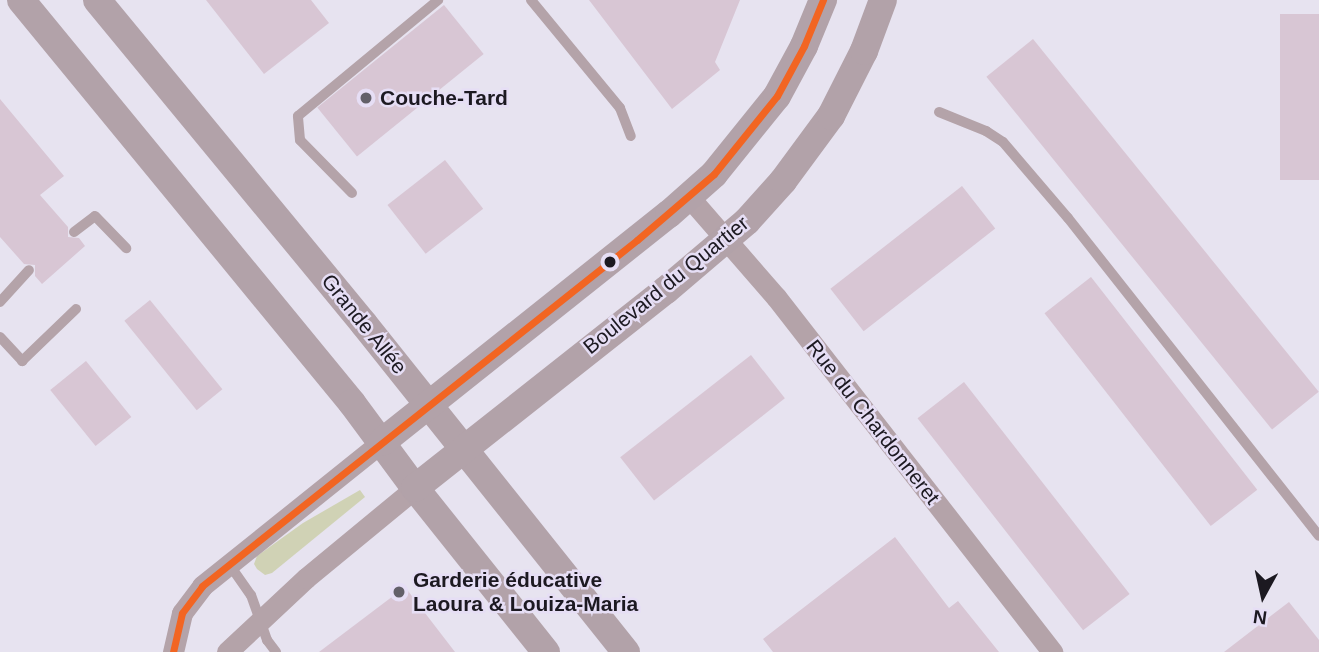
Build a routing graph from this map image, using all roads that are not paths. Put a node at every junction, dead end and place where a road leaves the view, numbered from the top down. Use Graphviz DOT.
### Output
graph roads {
  1 [pos="21,0"];
  2 [pos="438,0"];
  3 [pos="531,0"];
  4 [pos="823,0"];
  5 [pos="883,0"];
  6 [pos="104,2"];
  7 [pos="939,112"];
  8 [pos="631,136"];
  9 [pos="352,193"];
  10 [pos="689,197"];
  11 [pos="74,232"];
  12 [pos="727,240"];
  13 [pos="126,248"];
  14 [pos="29,270"];
  15 [pos="0,302"];
  16 [pos="76,309"];
  17 [pos="0,337"];
  18 [pos="429,405"];
  19 [pos="382,442"];
  20 [pos="464,450"];
  21 [pos="415,488"];
  22 [pos="1319,536"];
  23 [pos="229,564"];
  24 [pos="260,621"];
  25 [pos="173,652"];
  26 [pos="227,652"];
  27 [pos="276,652"];
  28 [pos="545,652"];
  29 [pos="626,652"];
  30 [pos="1052,652"];
  1 -- 19 [label="main road"];
  2 -- 9 [label="lane"];
  3 -- 8 [label="lane"];
  4 -- 10 [label="main road"];
  5 -- 12 [label="main road, Boulevard du Quartier"];
  6 -- 18 [label="main road, Grande Allée"];
  7 -- 22 [label="lane"];
  10 -- 12 [label="street, Rue du Chardonneret"];
  10 -- 18 [label="main road"];
  11 -- 13 [label="lane"];
  12 -- 20 [label="main road, Boulevard du Quartier"];
  12 -- 30 [label="street, Rue du Chardonneret"];
  14 -- 15 [label="lane"];
  16 -- 17 [label="lane"];
  18 -- 19 [label="main road"];
  18 -- 20 [label="main road, Grande Allée"];
  19 -- 21 [label="main road"];
  19 -- 23 [label="street"];
  20 -- 21 [label="main road, Boulevard du Quartier"];
  20 -- 29 [label="main road, Grande Allée"];
  21 -- 24 [label="street"];
  21 -- 28 [label="main road"];
  23 -- 24 [label="lane"];
  23 -- 25 [label="street"];
  24 -- 26 [label="street"];
  24 -- 27 [label="lane"];
}
